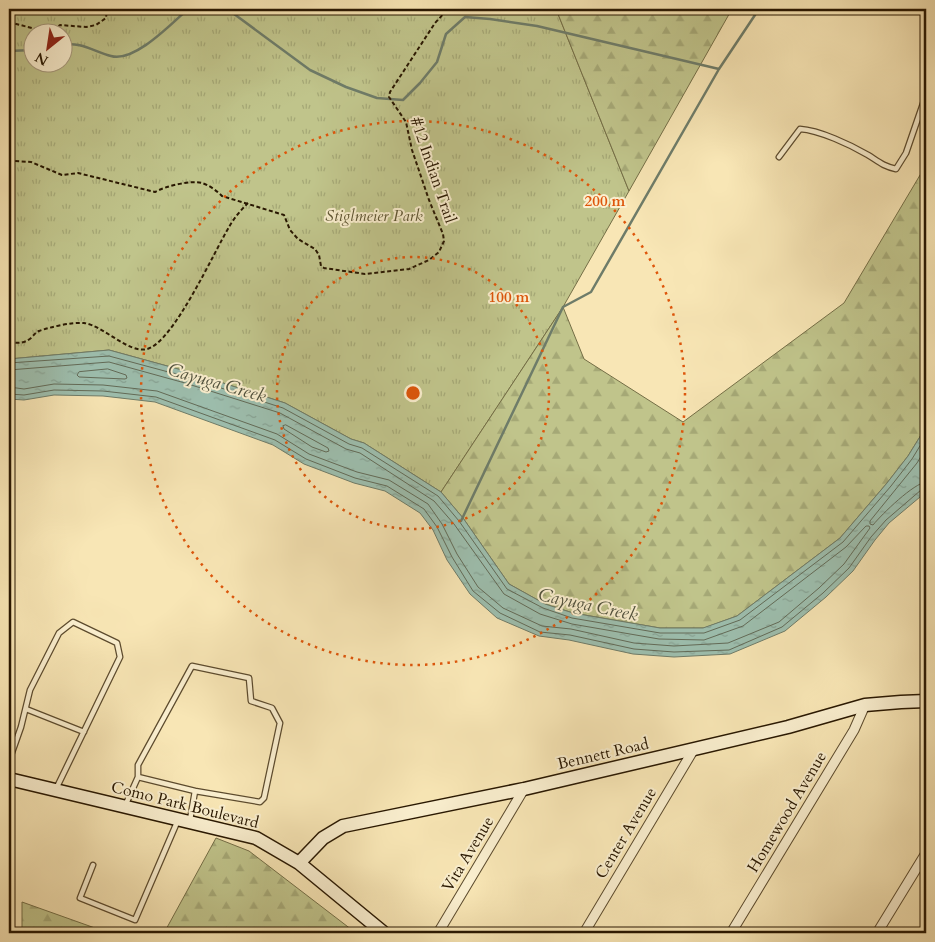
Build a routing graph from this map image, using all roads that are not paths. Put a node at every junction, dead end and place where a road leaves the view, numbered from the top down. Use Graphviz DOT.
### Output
graph roads {
  1 [pos="926,95"];
  2 [pos="779,157"];
  3 [pos="926,701"];
  4 [pos="865,705"];
  5 [pos="26,708"];
  6 [pos="84,732"];
  7 [pos="694,749"];
  8 [pos="9,761"];
  9 [pos="138,777"];
  10 [pos="9,779"];
  11 [pos="524,789"];
  12 [pos="56,790"];
  13 [pos="195,791"];
  14 [pos="125,806"];
  15 [pos="184,820"];
  16 [pos="926,853"];
  17 [pos="299,863"];
  18 [pos="93,865"];
  19 [pos="384,933"];
  20 [pos="438,933"];
  21 [pos="584,933"];
  22 [pos="731,933"];
  23 [pos="877,933"];
  1 -- 2 [label="lane"];
  3 -- 4 [label="street, Bennett Road"];
  4 -- 7 [label="street, Bennett Road"];
  4 -- 22 [label="street, Homewood Avenue"];
  5 -- 6 [label="lane"];
  5 -- 6 [label="lane"];
  5 -- 8 [label="lane"];
  6 -- 12 [label="lane"];
  7 -- 11 [label="street, Bennett Road"];
  7 -- 21 [label="street, Center Avenue"];
  9 -- 13 [label="lane"];
  9 -- 13 [label="lane"];
  9 -- 14 [label="lane"];
  10 -- 12 [label="street, Como Park Boulevard"];
  11 -- 17 [label="street, Bennett Road"];
  11 -- 20 [label="street, Vita Avenue"];
  12 -- 14 [label="street, Como Park Boulevard"];
  13 -- 15 [label="lane"];
  14 -- 15 [label="street, Como Park Boulevard"];
  15 -- 17 [label="street, Como Park Boulevard"];
  15 -- 18 [label="lane"];
  16 -- 23 [label="street"];
  17 -- 19 [label="street, Como Park Boulevard"];
}
